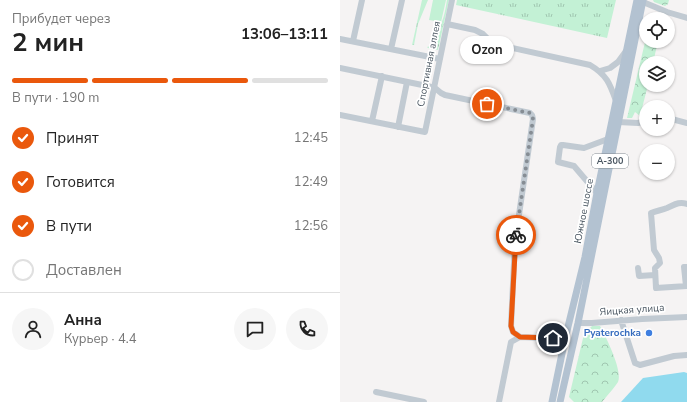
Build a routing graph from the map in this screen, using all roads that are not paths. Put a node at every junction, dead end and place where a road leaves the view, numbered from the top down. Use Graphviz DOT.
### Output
graph roads {
  1 [pos="362,0"];
  2 [pos="402,0"];
  3 [pos="452,0"];
  4 [pos="641,1"];
  5 [pos="687,18"];
  6 [pos="447,24"];
  7 [pos="340,38"];
  8 [pos="353,41"];
  9 [pos="391,49"];
  10 [pos="627,50"];
  11 [pos="440,59"];
  12 [pos="340,68"];
  13 [pos="600,71"];
  14 [pos="382,76"];
  15 [pos="407,82"];
  16 [pos="435,88"];
  17 [pos="616,101"];
  18 [pos="340,115"];
  19 [pos="675,120"];
  20 [pos="372,122"];
  21 [pos="618,122"];
  22 [pos="639,123"];
  23 [pos="687,123"];
  24 [pos="398,127"];
  25 [pos="608,139"];
  26 [pos="597,193"];
  27 [pos="687,204"];
  28 [pos="687,267"];
  29 [pos="638,268"];
  30 [pos="655,275"];
  31 [pos="686,286"];
  32 [pos="687,317"];
  33 [pos="621,320"];
  34 [pos="578,323"];
  35 [pos="520,337"];
  36 [pos="565,339"];
  37 [pos="687,355"];
  38 [pos="376,392"];
  39 [pos="424,402"];
  40 [pos="500,402"];
  41 [pos="552,402"];
  42 [pos="560,402"];
  1 -- 8 [label="street"];
  2 -- 9 [label="street"];
  3 -- 6 [label="street, Спортивная аллея"];
  4 -- 5 [label="street"];
  4 -- 10 [label="main road, Южное шоссе / А-300"];
  4 -- 21 [label="main road, Южное шоссе / А-300"];
  6 -- 11 [label="street, Спортивная аллея"];
  6 -- 13 [label="street"];
  7 -- 8 [label="street"];
  8 -- 9 [label="street"];
  9 -- 11 [label="street"];
  10 -- 13 [label="street"];
  10 -- 17 [label="main road, Южное шоссе / А-300"];
  11 -- 16 [label="street, Спортивная аллея"];
  12 -- 14 [label="street"];
  13 -- 17 [label="street"];
  14 -- 15 [label="street"];
  14 -- 20 [label="street"];
  15 -- 16 [label="street"];
  15 -- 24 [label="street"];
  16 -- 24 [label="street, Спортивная аллея"];
  16 -- 35 [label="street"];
  17 -- 25 [label="main road, Южное шоссе / А-300"];
  18 -- 20 [label="street"];
  19 -- 23 [label="street"];
  20 -- 24 [label="street"];
  21 -- 22 [label="street"];
  21 -- 34 [label="main road, Южное шоссе / А-300"];
  25 -- 26 [label="main road, Южное шоссе / А-300"];
  25 -- 26 [label="street"];
  26 -- 36 [label="main road, Южное шоссе / А-300"];
  27 -- 30 [label="street"];
  28 -- 31 [label="street"];
  29 -- 30 [label="street"];
  30 -- 31 [label="street"];
  32 -- 33 [label="street, Яицкая улица"];
  33 -- 34 [label="street, Яицкая улица"];
  33 -- 37 [label="street"];
  34 -- 42 [label="main road, Южное шоссе / А-300"];
  35 -- 36 [label="street"];
  35 -- 40 [label="street"];
  36 -- 41 [label="main road, Южное шоссе / А-300"];
  38 -- 39 [label="street"];
}
